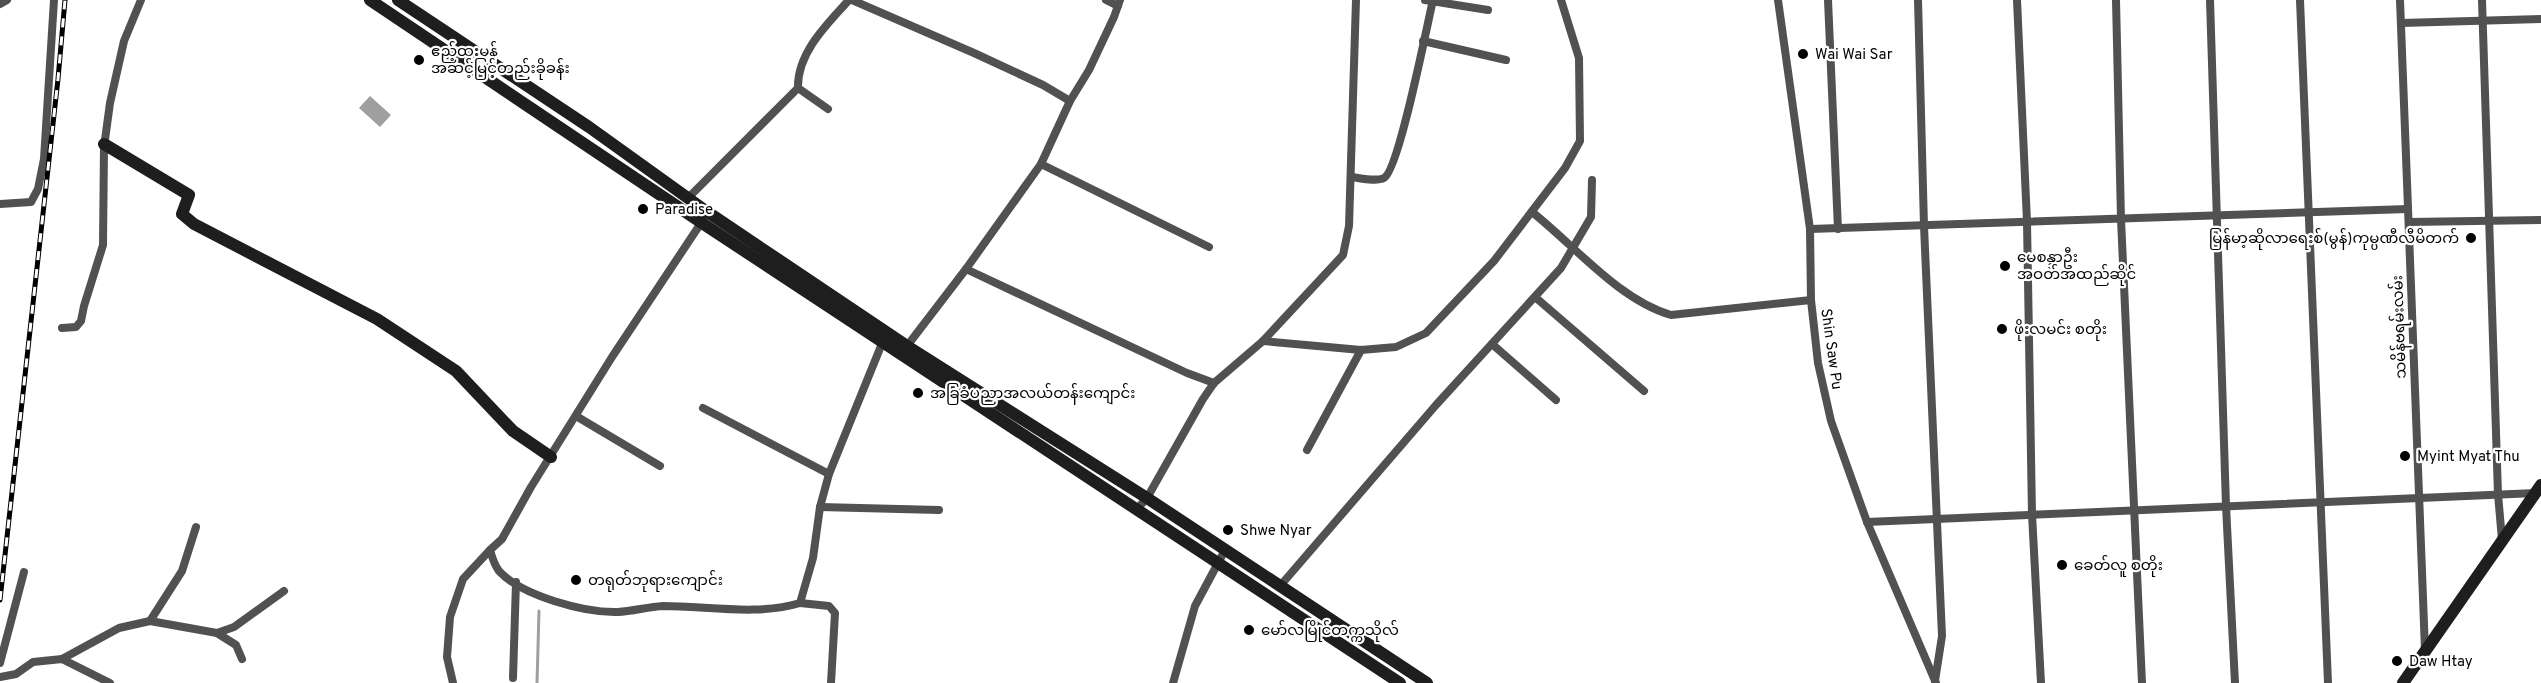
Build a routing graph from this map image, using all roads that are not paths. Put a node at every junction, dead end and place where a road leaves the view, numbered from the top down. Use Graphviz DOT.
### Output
graph roads {
  1 [pos="8,0"];
  2 [pos="54,0"];
  3 [pos="141,0"];
  4 [pos="370,0"];
  5 [pos="398,0"];
  6 [pos="851,0"];
  7 [pos="1106,0"];
  8 [pos="1356,0"];
  9 [pos="1562,0"];
  10 [pos="1778,0"];
  11 [pos="1828,0"];
  12 [pos="1918,0"];
  13 [pos="2017,0"];
  14 [pos="2116,0"];
  15 [pos="2210,0"];
  16 [pos="2300,0"];
  17 [pos="2400,0"];
  18 [pos="2482,0"];
  19 [pos="1430,1"];
  20 [pos="1119,3"];
  21 [pos="0,4"];
  22 [pos="1488,10"];
  23 [pos="2541,19"];
  24 [pos="2482,20"];
  25 [pos="2401,23"];
  26 [pos="1424,41"];
  27 [pos="1506,60"];
  28 [pos="798,88"];
  29 [pos="1070,101"];
  30 [pos="828,109"];
  31 [pos="104,144"];
  32 [pos="1041,164"];
  33 [pos="1352,177"];
  34 [pos="1592,180"];
  35 [pos="688,198"];
  36 [pos="0,204"];
  37 [pos="2408,210"];
  38 [pos="706,211"];
  39 [pos="1532,212"];
  40 [pos="2308,213"];
  41 [pos="2216,216"];
  42 [pos="2121,219"];
  43 [pos="2488,220"];
  44 [pos="2541,220"];
  45 [pos="2027,222"];
  46 [pos="2409,222"];
  47 [pos="702,223"];
  48 [pos="1924,226"];
  49 [pos="1838,229"];
  50 [pos="1810,230"];
  51 [pos="1209,247"];
  52 [pos="1575,248"];
  53 [pos="966,270"];
  54 [pos="1534,297"];
  55 [pos="1811,300"];
  56 [pos="62,328"];
  57 [pos="883,341"];
  58 [pos="1263,341"];
  59 [pos="1492,344"];
  60 [pos="907,346"];
  61 [pos="1360,350"];
  62 [pos="1214,382"];
  63 [pos="1644,391"];
  64 [pos="1556,400"];
  65 [pos="703,408"];
  66 [pos="576,416"];
  67 [pos="1307,450"];
  68 [pos="551,457"];
  69 [pos="660,466"];
  70 [pos="829,474"];
  71 [pos="2538,489"];
  72 [pos="2498,494"];
  73 [pos="1147,498"];
  74 [pos="2419,498"];
  75 [pos="2320,502"];
  76 [pos="2226,506"];
  77 [pos="820,507"];
  78 [pos="1137,509"];
  79 [pos="939,510"];
  80 [pos="2135,510"];
  81 [pos="2032,514"];
  82 [pos="1937,519"];
  83 [pos="1867,522"];
  84 [pos="196,526"];
  85 [pos="2502,540"];
  86 [pos="490,550"];
  87 [pos="1225,550"];
  88 [pos="1219,562"];
  89 [pos="24,572"];
  90 [pos="516,582"];
  91 [pos="1280,586"];
  92 [pos="284,591"];
  93 [pos="800,603"];
  94 [pos="150,621"];
  95 [pos="217,633"];
  96 [pos="2425,653"];
  97 [pos="62,660"];
  98 [pos="242,660"];
  99 [pos="0,663"];
  100 [pos="0,676"];
  101 [pos="513,678"];
  102 [pos="1936,682"];
  103 [pos="110,683"];
  104 [pos="453,683"];
  105 [pos="831,683"];
  106 [pos="1173,683"];
  107 [pos="1400,683"];
  108 [pos="1427,683"];
  109 [pos="2041,683"];
  110 [pos="2142,683"];
  111 [pos="2235,683"];
  112 [pos="2328,683"];
  113 [pos="2403,683"];
  1 -- 21 [label="street"];
  2 -- 36 [label="street"];
  3 -- 31 [label="street"];
  4 -- 47 [label="main road"];
  5 -- 35 [label="main road"];
  6 -- 28 [label="street"];
  6 -- 29 [label="street"];
  7 -- 20 [label="street"];
  8 -- 33 [label="street"];
  9 -- 39 [label="street"];
  10 -- 50 [label="street, Shin Saw Pu"];
  11 -- 49 [label="street"];
  12 -- 48 [label="street"];
  13 -- 45 [label="street"];
  14 -- 42 [label="street"];
  15 -- 41 [label="street"];
  16 -- 40 [label="street"];
  17 -- 25 [label="street, သမိန်ဗရမ်းလမ်း"];
  18 -- 24 [label="street"];
  19 -- 22 [label="street"];
  19 -- 26 [label="street"];
  20 -- 29 [label="street"];
  23 -- 24 [label="street"];
  24 -- 25 [label="street"];
  24 -- 43 [label="street"];
  25 -- 37 [label="street, သမိန်ဗရမ်းလမ်း"];
  26 -- 27 [label="street"];
  26 -- 33 [label="street"];
  28 -- 30 [label="street"];
  28 -- 35 [label="street"];
  29 -- 32 [label="street"];
  31 -- 56 [label="street"];
  31 -- 68 [label="main road"];
  32 -- 51 [label="street"];
  32 -- 53 [label="street"];
  33 -- 58 [label="street"];
  34 -- 52 [label="street"];
  35 -- 38 [label="main road"];
  37 -- 40 [label="street"];
  37 -- 46 [label="street, သမိန်ဗရမ်းလမ်း"];
  38 -- 47 [label="street"];
  38 -- 60 [label="main road"];
  39 -- 52 [label="street"];
  39 -- 61 [label="street"];
  40 -- 41 [label="street"];
  40 -- 75 [label="street"];
  41 -- 42 [label="street"];
  41 -- 76 [label="street"];
  42 -- 45 [label="street"];
  42 -- 80 [label="street"];
  43 -- 44 [label="street"];
  43 -- 46 [label="street"];
  43 -- 72 [label="street"];
  45 -- 48 [label="street"];
  45 -- 81 [label="street"];
  46 -- 74 [label="street, သမိန်ဗရမ်းလမ်း"];
  47 -- 57 [label="main road"];
  47 -- 66 [label="street"];
  48 -- 49 [label="street"];
  48 -- 82 [label="street"];
  49 -- 50 [label="street"];
  50 -- 55 [label="street, Shin Saw Pu"];
  52 -- 54 [label="street"];
  52 -- 55 [label="street"];
  53 -- 60 [label="street"];
  53 -- 62 [label="street"];
  54 -- 59 [label="street"];
  54 -- 63 [label="street"];
  55 -- 83 [label="street, Shin Saw Pu"];
  57 -- 70 [label="street"];
  57 -- 78 [label="main road"];
  58 -- 61 [label="street"];
  58 -- 62 [label="street"];
  59 -- 64 [label="street"];
  59 -- 91 [label="street"];
  60 -- 73 [label="main road"];
  61 -- 67 [label="street"];
  62 -- 73 [label="street"];
  65 -- 70 [label="street"];
  66 -- 68 [label="street"];
  66 -- 69 [label="street"];
  68 -- 86 [label="street"];
  70 -- 77 [label="street"];
  71 -- 72 [label="street"];
  71 -- 85 [label="main road"];
  72 -- 74 [label="street"];
  72 -- 85 [label="street"];
  73 -- 78 [label="street"];
  73 -- 87 [label="main road"];
  74 -- 75 [label="street"];
  74 -- 96 [label="street, သမိန်ဗရမ်းလမ်း"];
  75 -- 76 [label="street"];
  75 -- 112 [label="street"];
  76 -- 80 [label="street"];
  76 -- 111 [label="street"];
  77 -- 79 [label="street"];
  77 -- 93 [label="street"];
  78 -- 88 [label="main road"];
  80 -- 81 [label="street"];
  80 -- 110 [label="street"];
  81 -- 82 [label="street"];
  81 -- 109 [label="street"];
  82 -- 83 [label="street"];
  82 -- 102 [label="street"];
  83 -- 102 [label="street, Shin Saw Pu"];
  84 -- 94 [label="street"];
  85 -- 96 [label="main road"];
  86 -- 90 [label="street"];
  86 -- 104 [label="street"];
  87 -- 88 [label="street"];
  87 -- 91 [label="main road"];
  88 -- 106 [label="street"];
  88 -- 107 [label="main road"];
  89 -- 99 [label="street"];
  90 -- 93 [label="street"];
  90 -- 101 [label="street"];
  91 -- 108 [label="main road"];
  92 -- 95 [label="street"];
  93 -- 105 [label="street"];
  94 -- 95 [label="street"];
  94 -- 97 [label="street"];
  95 -- 98 [label="street"];
  96 -- 113 [label="main road"];
  97 -- 100 [label="street"];
  97 -- 103 [label="street"];
}
